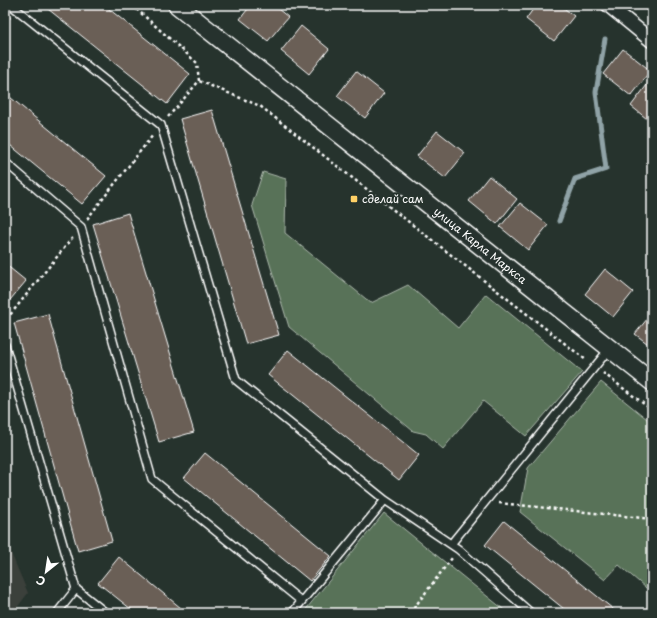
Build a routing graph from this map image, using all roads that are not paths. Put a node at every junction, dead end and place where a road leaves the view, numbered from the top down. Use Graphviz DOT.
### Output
graph roads {
  1 [pos="11,5"];
  2 [pos="177,5"];
  3 [pos="614,7"];
  4 [pos="652,41"];
  5 [pos="5,162"];
  6 [pos="5,346"];
  7 [pos="610,348"];
  8 [pos="652,382"];
  9 [pos="385,500"];
  10 [pos="451,544"];
  11 [pos="76,589"];
  12 [pos="301,601"];
  13 [pos="57,613"];
  14 [pos="106,613"];
  15 [pos="292,613"];
  16 [pos="531,613"];
  1 -- 9 [label="lane"];
  2 -- 7 [label="street, улица Карла Маркса"];
  3 -- 4 [label="street"];
  5 -- 12 [label="lane"];
  6 -- 11 [label="lane"];
  7 -- 8 [label="street, улица Карла Маркса"];
  7 -- 10 [label="lane"];
  9 -- 10 [label="lane"];
  9 -- 12 [label="lane"];
  10 -- 16 [label="lane"];
  11 -- 13 [label="lane"];
  11 -- 14 [label="lane"];
  12 -- 15 [label="lane"];
}
